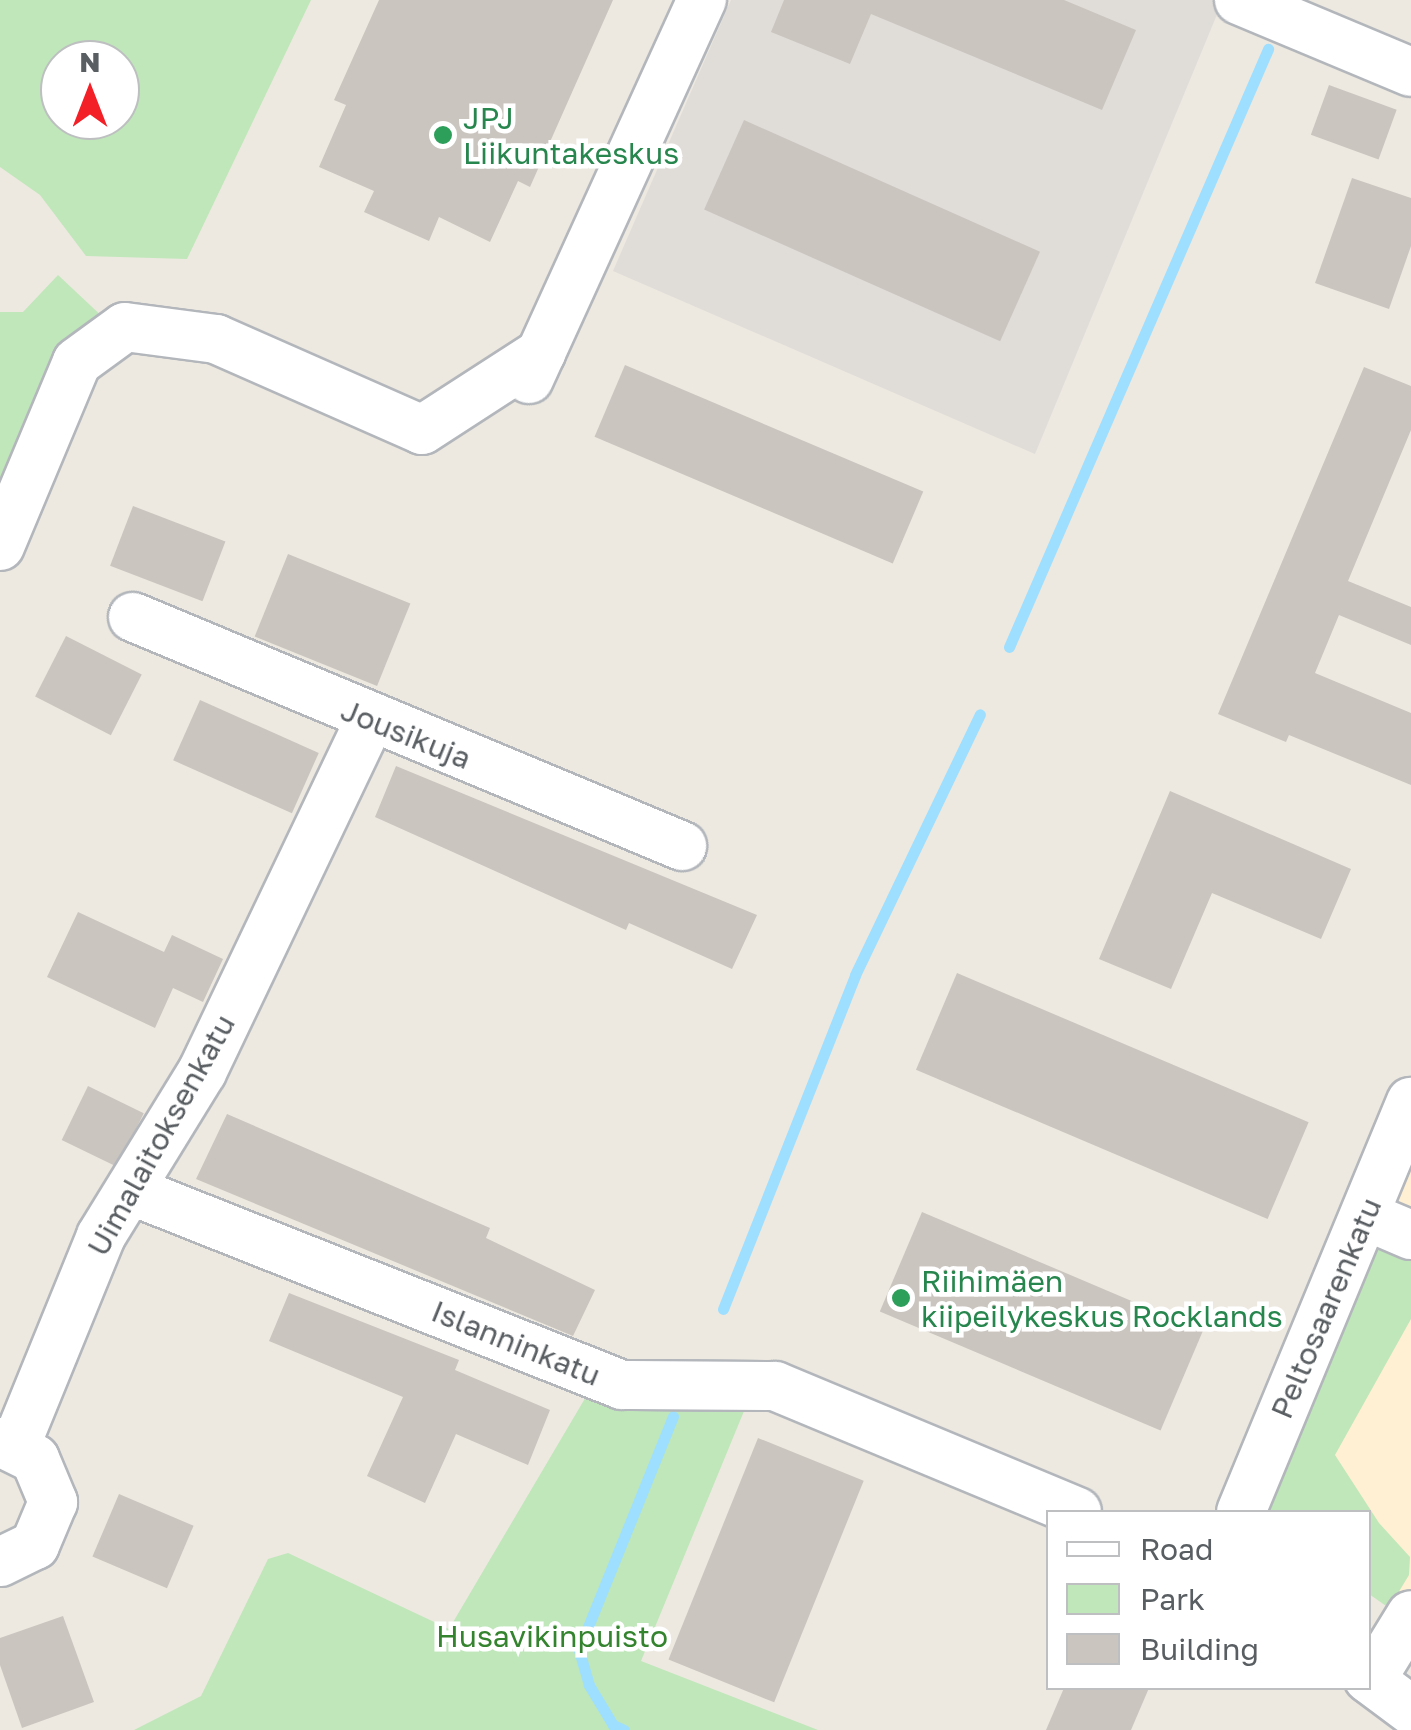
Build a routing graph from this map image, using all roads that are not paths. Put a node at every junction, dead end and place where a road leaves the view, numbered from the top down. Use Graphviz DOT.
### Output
graph roads {
  1 [pos="702,0"];
  2 [pos="1239,0"];
  3 [pos="1411,72"];
  4 [pos="541,353"];
  5 [pos="516,410"];
  6 [pos="0,546"];
  7 [pos="132,617"];
  8 [pos="370,720"];
  9 [pos="682,846"];
  10 [pos="1411,1102"];
  11 [pos="130,1190"];
  12 [pos="1366,1216"];
  13 [pos="1411,1235"];
  14 [pos="7,1444"];
  15 [pos="1072,1510"];
  16 [pos="1241,1510"];
  17 [pos="0,1562"];
  18 [pos="1411,1615"];
  19 [pos="1371,1677"];
  20 [pos="1371,1680"];
  21 [pos="1411,1710"];
  1 -- 4 [label="street"];
  2 -- 3 [label="street"];
  4 -- 5 [label="street"];
  4 -- 6 [label="street"];
  7 -- 8 [label="street, Jousikuja"];
  8 -- 9 [label="street, Jousikuja"];
  8 -- 11 [label="street, Uimalaitoksenkatu"];
  10 -- 12 [label="street, Peltosaarenkatu"];
  11 -- 14 [label="street, Uimalaitoksenkatu"];
  11 -- 15 [label="street, Islanninkatu"];
  12 -- 13 [label="street"];
  12 -- 16 [label="street, Peltosaarenkatu"];
  14 -- 17 [label="street, Uimalaitoksenkatu"];
  18 -- 19 [label="street"];
  20 -- 21 [label="street"];
}
